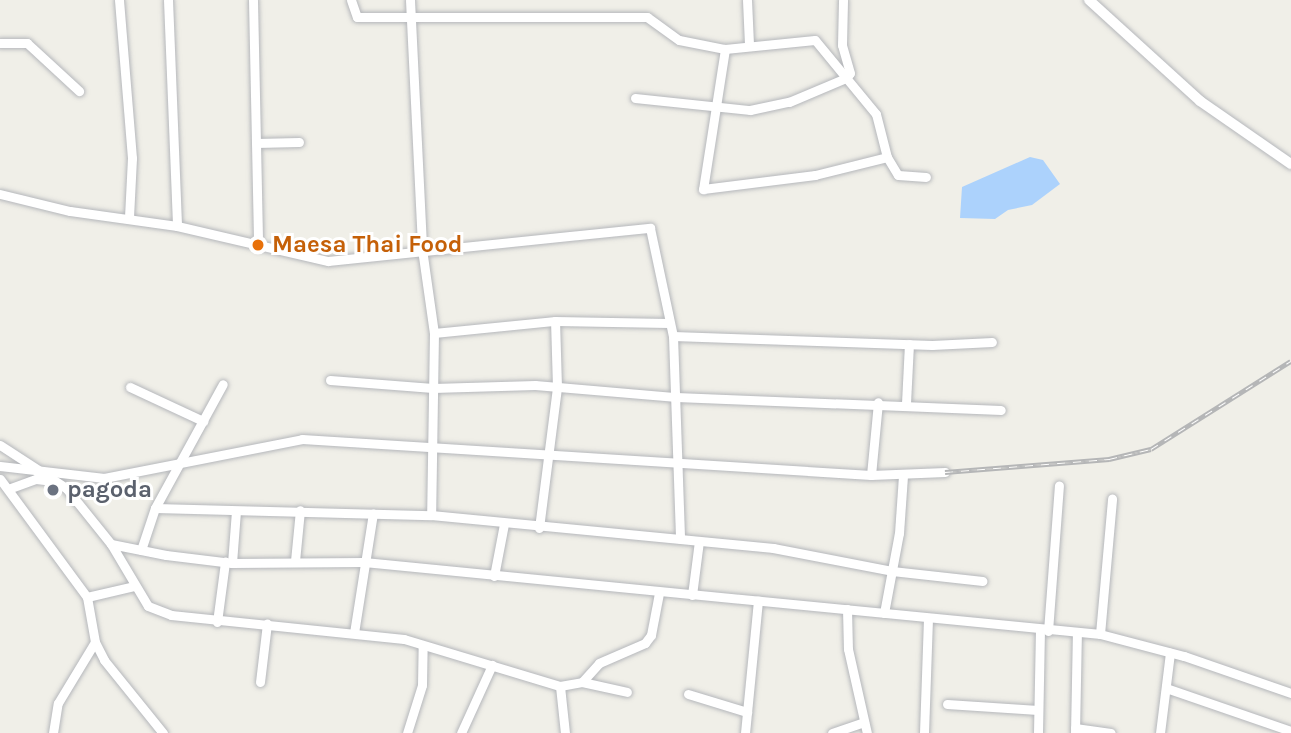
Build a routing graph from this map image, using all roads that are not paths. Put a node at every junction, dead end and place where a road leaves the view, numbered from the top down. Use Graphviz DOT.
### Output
graph roads {
  1 [pos="119,0"];
  2 [pos="168,0"];
  3 [pos="253,0"];
  4 [pos="351,0"];
  5 [pos="410,0"];
  6 [pos="747,0"];
  7 [pos="843,0"];
  8 [pos="1089,0"];
  9 [pos="410,15"];
  10 [pos="0,43"];
  11 [pos="748,44"];
  12 [pos="725,49"];
  13 [pos="846,78"];
  14 [pos="79,91"];
  15 [pos="635,98"];
  16 [pos="713,109"];
  17 [pos="299,142"];
  18 [pos="256,143"];
  19 [pos="887,158"];
  20 [pos="1291,164"];
  21 [pos="926,177"];
  22 [pos="0,194"];
  23 [pos="129,218"];
  24 [pos="177,226"];
  25 [pos="258,247"];
  26 [pos="422,249"];
  27 [pos="555,321"];
  28 [pos="668,323"];
  29 [pos="434,333"];
  30 [pos="673,336"];
  31 [pos="992,342"];
  32 [pos="909,344"];
  33 [pos="330,380"];
  34 [pos="223,384"];
  35 [pos="130,387"];
  36 [pos="557,387"];
  37 [pos="433,388"];
  38 [pos="676,397"];
  39 [pos="878,402"];
  40 [pos="906,403"];
  41 [pos="1001,410"];
  42 [pos="203,421"];
  43 [pos="0,445"];
  44 [pos="435,447"];
  45 [pos="548,453"];
  46 [pos="677,460"];
  47 [pos="181,465"];
  48 [pos="0,466"];
  49 [pos="945,472"];
  50 [pos="871,475"];
  51 [pos="903,476"];
  52 [pos="50,477"];
  53 [pos="0,480"];
  54 [pos="1059,485"];
  55 [pos="8,489"];
  56 [pos="1112,499"];
  57 [pos="155,508"];
  58 [pos="300,510"];
  59 [pos="236,511"];
  60 [pos="373,513"];
  61 [pos="431,515"];
  62 [pos="504,524"];
  63 [pos="539,528"];
  64 [pos="680,539"];
  65 [pos="699,541"];
  66 [pos="111,544"];
  67 [pos="141,550"];
  68 [pos="295,561"];
  69 [pos="364,562"];
  70 [pos="228,563"];
  71 [pos="892,571"];
  72 [pos="494,576"];
  73 [pos="982,581"];
  74 [pos="134,586"];
  75 [pos="659,593"];
  76 [pos="692,595"];
  77 [pos="87,597"];
  78 [pos="758,601"];
  79 [pos="847,609"];
  80 [pos="884,614"];
  81 [pos="929,620"];
  82 [pos="217,622"];
  83 [pos="267,623"];
  84 [pos="1044,631"];
  85 [pos="1077,632"];
  86 [pos="354,633"];
  87 [pos="1100,634"];
  88 [pos="95,642"];
  89 [pos="423,646"];
  90 [pos="1170,653"];
  91 [pos="492,666"];
  92 [pos="260,682"];
  93 [pos="582,682"];
  94 [pos="560,686"];
  95 [pos="1166,688"];
  96 [pos="627,692"];
  97 [pos="1291,693"];
  98 [pos="688,694"];
  99 [pos="947,704"];
  100 [pos="1038,710"];
  101 [pos="747,712"];
  102 [pos="864,722"];
  103 [pos="1075,730"];
  104 [pos="161,731"];
  105 [pos="1291,731"];
  106 [pos="53,733"];
  107 [pos="173,733"];
  108 [pos="407,733"];
  109 [pos="461,733"];
  110 [pos="565,733"];
  111 [pos="745,733"];
  112 [pos="832,733"];
  113 [pos="867,733"];
  114 [pos="924,733"];
  115 [pos="1038,733"];
  116 [pos="1111,733"];
  117 [pos="1160,733"];
  1 -- 23 [label="street"];
  2 -- 24 [label="street"];
  3 -- 18 [label="street"];
  4 -- 9 [label="street"];
  5 -- 9 [label="street"];
  6 -- 11 [label="street"];
  7 -- 13 [label="street"];
  8 -- 20 [label="street"];
  9 -- 12 [label="street"];
  9 -- 26 [label="street"];
  10 -- 14 [label="street"];
  11 -- 12 [label="street"];
  11 -- 13 [label="street"];
  12 -- 16 [label="street"];
  13 -- 16 [label="street"];
  13 -- 19 [label="street"];
  15 -- 16 [label="street"];
  16 -- 19 [label="street"];
  17 -- 18 [label="street"];
  18 -- 25 [label="street"];
  19 -- 21 [label="street"];
  22 -- 23 [label="street"];
  23 -- 24 [label="street"];
  24 -- 25 [label="street"];
  25 -- 26 [label="street"];
  26 -- 28 [label="street"];
  26 -- 29 [label="street"];
  27 -- 28 [label="street"];
  27 -- 29 [label="street"];
  27 -- 36 [label="street"];
  28 -- 30 [label="street"];
  29 -- 37 [label="street"];
  30 -- 32 [label="street"];
  30 -- 38 [label="street"];
  31 -- 32 [label="street"];
  32 -- 40 [label="street"];
  33 -- 37 [label="street"];
  34 -- 42 [label="street"];
  35 -- 42 [label="street"];
  36 -- 37 [label="street"];
  36 -- 38 [label="street"];
  36 -- 45 [label="street"];
  37 -- 44 [label="street"];
  38 -- 39 [label="street"];
  38 -- 46 [label="street"];
  39 -- 40 [label="street"];
  39 -- 50 [label="street"];
  40 -- 41 [label="street"];
  42 -- 47 [label="street"];
  43 -- 52 [label="street"];
  44 -- 45 [label="street"];
  44 -- 47 [label="street"];
  44 -- 61 [label="street"];
  45 -- 46 [label="street"];
  45 -- 63 [label="street"];
  46 -- 50 [label="street"];
  46 -- 64 [label="street"];
  47 -- 52 [label="street"];
  47 -- 57 [label="street"];
  48 -- 52 [label="street"];
  49 -- 51 [label="street"];
  50 -- 51 [label="street"];
  51 -- 71 [label="street"];
  52 -- 55 [label="street"];
  52 -- 66 [label="street"];
  53 -- 55 [label="street"];
  54 -- 84 [label="street"];
  55 -- 77 [label="street"];
  56 -- 87 [label="street"];
  57 -- 59 [label="street"];
  57 -- 67 [label="street"];
  58 -- 59 [label="street"];
  58 -- 60 [label="street"];
  58 -- 68 [label="street"];
  59 -- 70 [label="street"];
  60 -- 61 [label="street"];
  60 -- 69 [label="street"];
  61 -- 62 [label="street"];
  62 -- 63 [label="street"];
  62 -- 72 [label="street"];
  63 -- 64 [label="street"];
  64 -- 65 [label="street"];
  65 -- 71 [label="street"];
  65 -- 76 [label="street"];
  66 -- 67 [label="street"];
  66 -- 74 [label="street"];
  67 -- 70 [label="street"];
  68 -- 69 [label="street"];
  68 -- 70 [label="street"];
  69 -- 72 [label="street"];
  69 -- 86 [label="street"];
  70 -- 82 [label="street"];
  71 -- 73 [label="street"];
  71 -- 80 [label="street"];
  72 -- 75 [label="street"];
  74 -- 77 [label="street"];
  74 -- 82 [label="street"];
  75 -- 76 [label="street"];
  75 -- 93 [label="street"];
  76 -- 78 [label="street"];
  77 -- 88 [label="street"];
  78 -- 79 [label="street"];
  78 -- 101 [label="street"];
  79 -- 80 [label="street"];
  79 -- 102 [label="street"];
  80 -- 81 [label="street"];
  81 -- 84 [label="street"];
  81 -- 114 [label="street"];
  82 -- 83 [label="street"];
  83 -- 86 [label="street"];
  83 -- 92 [label="street"];
  84 -- 85 [label="street"];
  84 -- 100 [label="street"];
  85 -- 87 [label="street"];
  85 -- 103 [label="street"];
  86 -- 89 [label="street"];
  87 -- 90 [label="street"];
  88 -- 104 [label="street"];
  88 -- 106 [label="street"];
  89 -- 91 [label="street"];
  89 -- 108 [label="street"];
  90 -- 95 [label="street"];
  90 -- 97 [label="street"];
  91 -- 94 [label="street"];
  91 -- 109 [label="street"];
  93 -- 94 [label="street"];
  93 -- 96 [label="street"];
  94 -- 110 [label="street"];
  95 -- 105 [label="street"];
  95 -- 117 [label="street"];
  98 -- 101 [label="street"];
  99 -- 100 [label="street"];
  100 -- 115 [label="street"];
  101 -- 111 [label="street"];
  102 -- 112 [label="street"];
  102 -- 113 [label="street"];
  103 -- 116 [label="street"];
  104 -- 107 [label="street"];
}
